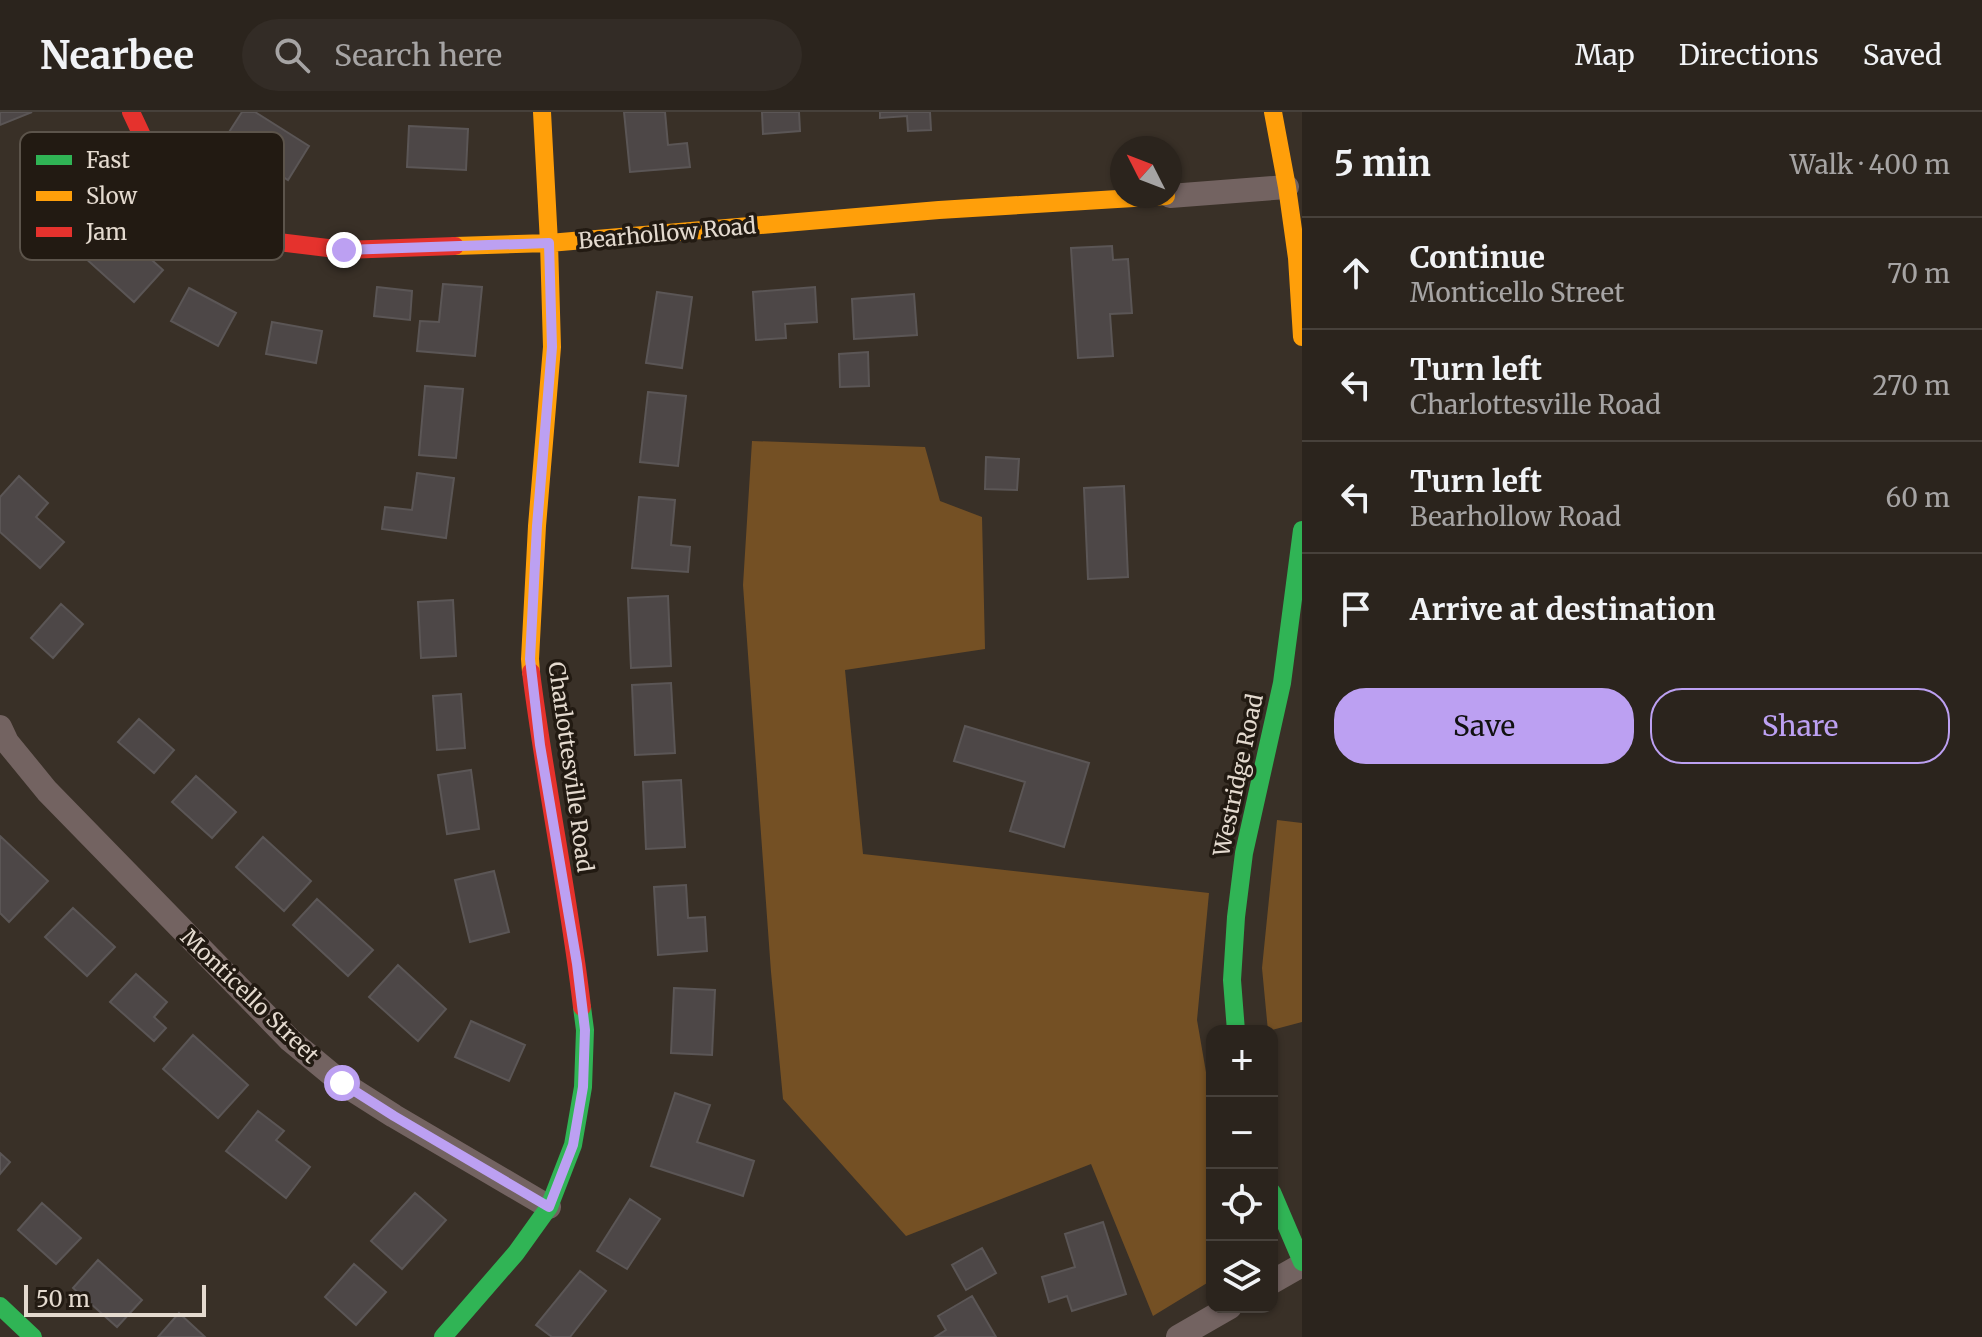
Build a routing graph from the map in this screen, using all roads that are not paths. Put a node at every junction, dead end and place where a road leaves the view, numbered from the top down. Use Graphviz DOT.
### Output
graph roads {
  1 [pos="131,112"];
  2 [pos="542,112"];
  3 [pos="1273,112"];
  4 [pos="140,132"];
  5 [pos="1287,187"];
  6 [pos="1182,195"];
  7 [pos="1110,200"];
  8 [pos="284,243"];
  9 [pos="549,243"];
  10 [pos="1302,337"];
  11 [pos="1302,530"];
  12 [pos="0,727"];
  13 [pos="1236,1025"];
  14 [pos="1278,1206"];
  15 [pos="549,1207"];
  16 [pos="1302,1264"];
  17 [pos="1278,1278"];
  18 [pos="0,1306"];
  19 [pos="1220,1313"];
  20 [pos="33,1337"];
  21 [pos="443,1337"];
  22 [pos="1178,1337"];
  1 -- 4 [label="street, Bearhollow Road"];
  2 -- 9 [label="street, Charlottesville Road"];
  3 -- 5 [label="street"];
  5 -- 6 [label="street, Bearhollow Road"];
  5 -- 10 [label="street"];
  7 -- 9 [label="street, Bearhollow Road"];
  8 -- 9 [label="street, Bearhollow Road"];
  9 -- 15 [label="street, Charlottesville Road"];
  11 -- 13 [label="street, Westridge Road"];
  12 -- 15 [label="street, Monticello Street"];
  14 -- 16 [label="street"];
  15 -- 21 [label="street, Charlottesville Road"];
  16 -- 17 [label="street"];
  18 -- 20 [label="street"];
  19 -- 22 [label="street"];
}
